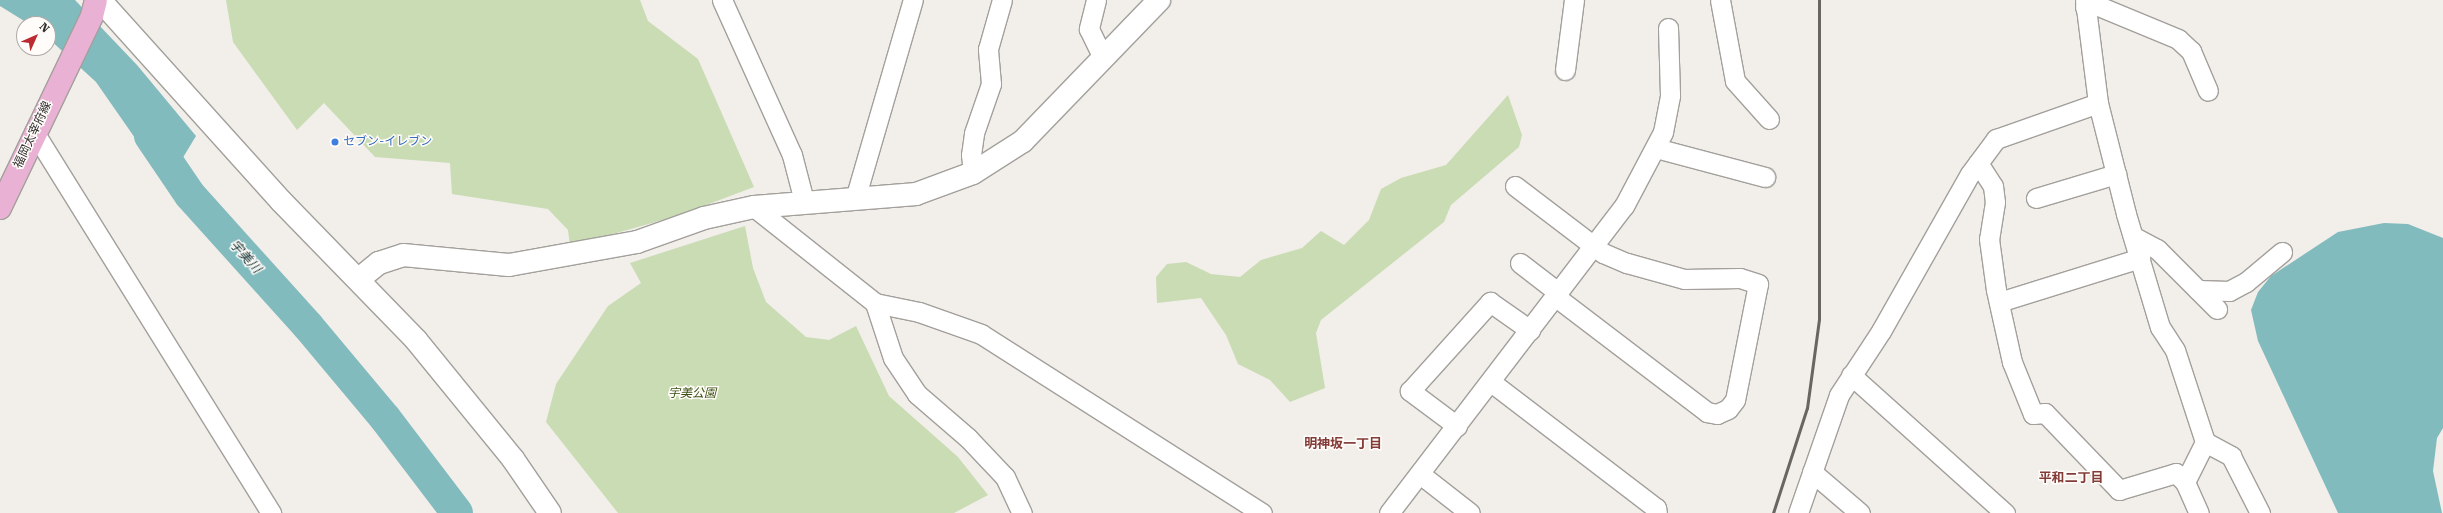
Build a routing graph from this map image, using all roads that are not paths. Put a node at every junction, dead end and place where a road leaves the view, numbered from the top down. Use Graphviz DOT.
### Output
graph roads {
  1 [pos="722,0"];
  2 [pos="914,0"];
  3 [pos="1002,0"];
  4 [pos="1096,0"];
  5 [pos="1159,0"];
  6 [pos="1574,0"];
  7 [pos="1720,0"];
  8 [pos="2085,3"];
  9 [pos="96,5"];
  10 [pos="1668,28"];
  11 [pos="1102,56"];
  12 [pos="1565,70"];
  13 [pos="2208,91"];
  14 [pos="2098,103"];
  15 [pos="1769,119"];
  16 [pos="34,132"];
  17 [pos="1656,148"];
  18 [pos="1978,163"];
  19 [pos="973,173"];
  20 [pos="2116,174"];
  21 [pos="1765,177"];
  22 [pos="1515,186"];
  23 [pos="2036,198"];
  24 [pos="855,199"];
  25 [pos="804,201"];
  26 [pos="754,207"];
  27 [pos="0,208"];
  28 [pos="2134,237"];
  29 [pos="1594,246"];
  30 [pos="2282,252"];
  31 [pos="2140,258"];
  32 [pos="1520,263"];
  33 [pos="359,279"];
  34 [pos="2198,290"];
  35 [pos="1557,295"];
  36 [pos="1999,302"];
  37 [pos="875,303"];
  38 [pos="2217,309"];
  39 [pos="1530,330"];
  40 [pos="1851,375"];
  41 [pos="1491,382"];
  42 [pos="1457,426"];
  43 [pos="2205,442"];
  44 [pos="1812,472"];
  45 [pos="1420,474"];
  46 [pos="2185,482"];
  47 [pos="2002,512"];
  48 [pos="271,513"];
  49 [pos="550,513"];
  50 [pos="1022,513"];
  51 [pos="1262,513"];
  52 [pos="1390,513"];
  53 [pos="1470,513"];
  54 [pos="1658,513"];
  55 [pos="1798,513"];
  56 [pos="1860,513"];
  57 [pos="2199,513"];
  58 [pos="2260,513"];
  1 -- 25 [label="street"];
  2 -- 24 [label="street"];
  3 -- 19 [label="street"];
  4 -- 11 [label="street"];
  5 -- 11 [label="street"];
  6 -- 12 [label="street"];
  7 -- 15 [label="street"];
  8 -- 13 [label="street"];
  8 -- 14 [label="street"];
  9 -- 16 [label="main road, 福岡太宰府線"];
  9 -- 33 [label="street"];
  10 -- 17 [label="street"];
  11 -- 19 [label="street"];
  14 -- 18 [label="street"];
  14 -- 20 [label="street"];
  16 -- 27 [label="main road, 福岡太宰府線"];
  16 -- 48 [label="street"];
  17 -- 21 [label="street"];
  17 -- 29 [label="street"];
  18 -- 36 [label="street"];
  18 -- 40 [label="street"];
  19 -- 24 [label="street"];
  20 -- 23 [label="street"];
  20 -- 28 [label="street"];
  22 -- 29 [label="street"];
  24 -- 25 [label="street"];
  25 -- 26 [label="street"];
  26 -- 33 [label="street"];
  26 -- 37 [label="street"];
  28 -- 31 [label="street"];
  28 -- 34 [label="street"];
  29 -- 35 [label="street"];
  29 -- 35 [label="street"];
  30 -- 34 [label="street"];
  31 -- 36 [label="street"];
  31 -- 43 [label="street"];
  32 -- 35 [label="street"];
  33 -- 49 [label="street"];
  34 -- 38 [label="street"];
  35 -- 39 [label="street"];
  36 -- 46 [label="street"];
  37 -- 50 [label="street"];
  37 -- 51 [label="street"];
  39 -- 41 [label="street"];
  39 -- 42 [label="street"];
  40 -- 44 [label="street"];
  40 -- 47 [label="street"];
  41 -- 42 [label="street"];
  41 -- 54 [label="street"];
  42 -- 45 [label="street"];
  43 -- 46 [label="street"];
  43 -- 58 [label="street"];
  44 -- 55 [label="street"];
  44 -- 56 [label="street"];
  45 -- 52 [label="street"];
  45 -- 53 [label="street"];
  46 -- 57 [label="street"];
}
